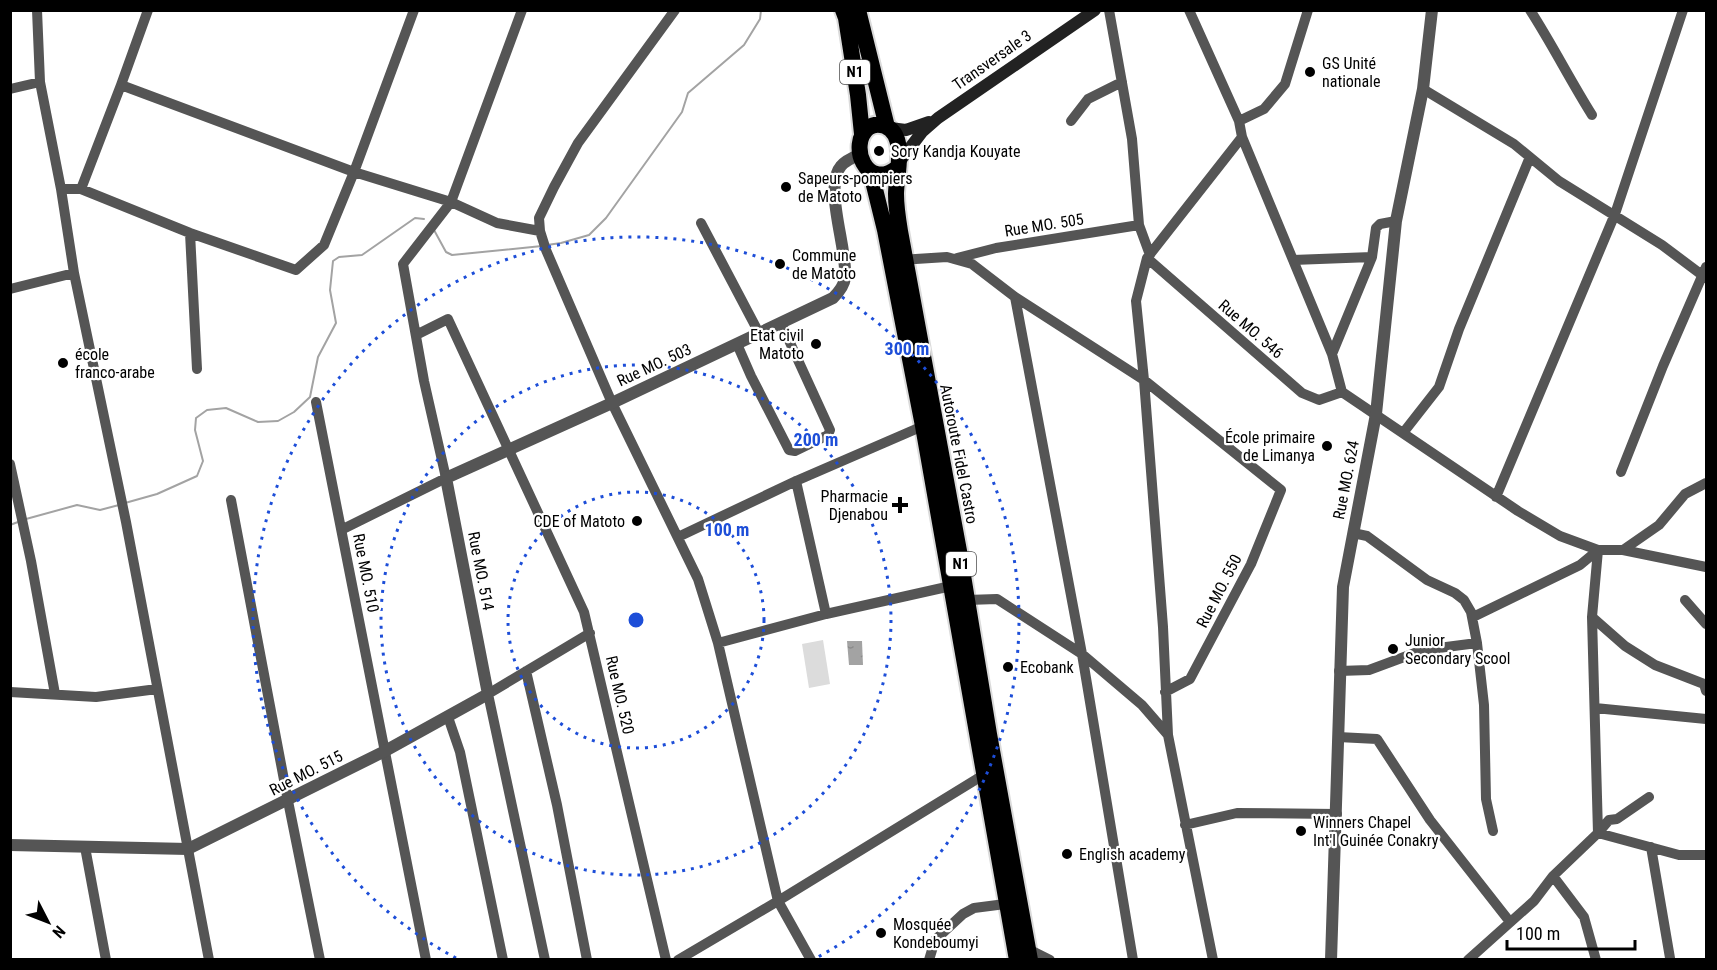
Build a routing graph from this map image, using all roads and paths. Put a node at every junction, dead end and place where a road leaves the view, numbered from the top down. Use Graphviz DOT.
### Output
graph roads {
  1 [pos="37,10"];
  2 [pos="148,10"];
  3 [pos="414,10"];
  4 [pos="522,10"];
  5 [pos="675,10"];
  6 [pos="843,10"];
  7 [pos="858,10"];
  8 [pos="1095,10"];
  9 [pos="1109,10"];
  10 [pos="1189,10"];
  11 [pos="1308,10"];
  12 [pos="1432,10"];
  13 [pos="1530,10"];
  14 [pos="1683,10"];
  15 [pos="40,82"];
  16 [pos="1122,82"];
  17 [pos="122,84"];
  18 [pos="10,89"];
  19 [pos="1423,89"];
  20 [pos="1592,115"];
  21 [pos="938,118"];
  22 [pos="1071,121"];
  23 [pos="1239,121"];
  24 [pos="889,127"];
  25 [pos="862,134"];
  26 [pos="1242,137"];
  27 [pos="861,154"];
  28 [pos="1530,157"];
  29 [pos="898,164"];
  30 [pos="354,172"];
  31 [pos="871,173"];
  32 [pos="61,189"];
  33 [pos="81,189"];
  34 [pos="450,202"];
  35 [pos="1615,214"];
  36 [pos="1396,221"];
  37 [pos="701,223"];
  38 [pos="1139,225"];
  39 [pos="190,232"];
  40 [pos="543,240"];
  41 [pos="1149,257"];
  42 [pos="1372,258"];
  43 [pos="954,259"];
  44 [pos="898,260"];
  45 [pos="1293,260"];
  46 [pos="74,273"];
  47 [pos="1705,273"];
  48 [pos="10,289"];
  49 [pos="1016,297"];
  50 [pos="780,323"];
  51 [pos="759,333"];
  52 [pos="416,335"];
  53 [pos="737,344"];
  54 [pos="1332,354"];
  55 [pos="197,369"];
  56 [pos="1144,380"];
  57 [pos="1342,392"];
  58 [pos="316,402"];
  59 [pos="612,403"];
  60 [pos="1376,414"];
  61 [pos="923,426"];
  62 [pos="1402,432"];
  63 [pos="509,449"];
  64 [pos="10,464"];
  65 [pos="1621,472"];
  66 [pos="446,478"];
  67 [pos="796,481"];
  68 [pos="1707,483"];
  69 [pos="1496,497"];
  70 [pos="231,500"];
  71 [pos="343,529"];
  72 [pos="1353,533"];
  73 [pos="678,537"];
  74 [pos="1598,550"];
  75 [pos="1623,550"];
  76 [pos="1707,567"];
  77 [pos="951,586"];
  78 [pos="967,600"];
  79 [pos="1685,600"];
  80 [pos="826,614"];
  81 [pos="1473,617"];
  82 [pos="1592,617"];
  83 [pos="1707,624"];
  84 [pos="590,633"];
  85 [pos="718,643"];
  86 [pos="1477,643"];
  87 [pos="1082,654"];
  88 [pos="526,671"];
  89 [pos="1339,671"];
  90 [pos="1705,683"];
  91 [pos="157,689"];
  92 [pos="10,692"];
  93 [pos="1165,692"];
  94 [pos="55,694"];
  95 [pos="488,694"];
  96 [pos="1142,705"];
  97 [pos="1166,705"];
  98 [pos="1595,708"];
  99 [pos="448,717"];
  100 [pos="1707,720"];
  101 [pos="1168,735"];
  102 [pos="1338,737"];
  103 [pos="385,751"];
  104 [pos="985,774"];
  105 [pos="1649,797"];
  106 [pos="288,801"];
  107 [pos="1337,813"];
  108 [pos="1185,825"];
  109 [pos="1493,831"];
  110 [pos="1598,833"];
  111 [pos="10,845"];
  112 [pos="1651,846"];
  113 [pos="85,847"];
  114 [pos="188,849"];
  115 [pos="1707,855"];
  116 [pos="1553,876"];
  117 [pos="778,901"];
  118 [pos="1013,903"];
  119 [pos="1510,922"];
  120 [pos="1025,956"];
  121 [pos="686,958"];
  122 [pos="1670,958"];
  123 [pos="106,960"];
  124 [pos="209,960"];
  125 [pos="320,960"];
  126 [pos="426,960"];
  127 [pos="503,960"];
  128 [pos="545,960"];
  129 [pos="587,960"];
  130 [pos="666,960"];
  131 [pos="811,960"];
  132 [pos="929,960"];
  133 [pos="1050,960"];
  134 [pos="1133,960"];
  135 [pos="1213,960"];
  136 [pos="1331,960"];
  137 [pos="1468,960"];
  138 [pos="1596,960"];
  1 -- 15 [label="street"];
  2 -- 17 [label="street"];
  3 -- 30 [label="street"];
  4 -- 34 [label="street, Rue MO. 514"];
  5 -- 40 [label="street"];
  6 -- 25 [label="highway, N1"];
  7 -- 24 [label="highway, N1"];
  8 -- 21 [label="main road, Transversale 3"];
  9 -- 16 [label="street"];
  10 -- 23 [label="street"];
  11 -- 23 [label="street"];
  12 -- 19 [label="street, Rue MO. 624"];
  13 -- 20 [label="street"];
  14 -- 35 [label="street"];
  15 -- 18 [label="street"];
  15 -- 32 [label="street"];
  16 -- 22 [label="street"];
  16 -- 38 [label="street"];
  17 -- 30 [label="street"];
  17 -- 33 [label="street"];
  19 -- 28 [label="street"];
  19 -- 36 [label="street, Rue MO. 624"];
  21 -- 24 [label="main road, Transversale 3"];
  21 -- 29 [label="main road, Transversale 3"];
  23 -- 26 [label="street"];
  24 -- 25 [label="highway"];
  24 -- 29 [label="highway"];
  25 -- 27 [label="highway"];
  26 -- 41 [label="street"];
  26 -- 45 [label="street"];
  27 -- 31 [label="highway"];
  27 -- 50 [label="street, Rue MO. 503"];
  28 -- 35 [label="street"];
  28 -- 62 [label="street"];
  29 -- 31 [label="highway"];
  29 -- 44 [label="highway, Autoroute Fidel Castro / N1"];
  30 -- 34 [label="street"];
  30 -- 39 [label="street"];
  31 -- 44 [label="highway, Autoroute Fidel Castro / N1"];
  32 -- 33 [label="street"];
  32 -- 46 [label="street"];
  33 -- 39 [label="street"];
  34 -- 40 [label="street"];
  34 -- 52 [label="street, Rue MO. 514"];
  35 -- 47 [label="street"];
  35 -- 69 [label="street"];
  36 -- 42 [label="street"];
  36 -- 60 [label="street, Rue MO. 624"];
  37 -- 51 [label="street"];
  38 -- 41 [label="street"];
  38 -- 43 [label="street, Rue MO. 505"];
  39 -- 55 [label="street"];
  40 -- 59 [label="street"];
  41 -- 56 [label="street"];
  41 -- 57 [label="street, Rue MO. 546"];
  42 -- 45 [label="street"];
  42 -- 54 [label="street"];
  43 -- 44 [label="street"];
  43 -- 49 [label="street"];
  44 -- 61 [label="highway, Autoroute Fidel Castro / N1"];
  44 -- 78 [label="highway, Autoroute Fidel Castro / N1"];
  45 -- 54 [label="street"];
  46 -- 48 [label="street"];
  46 -- 91 [label="street"];
  47 -- 65 [label="street"];
  49 -- 56 [label="street"];
  49 -- 87 [label="street"];
  50 -- 51 [label="street, Rue MO. 503"];
  50 -- 53 [label="street"];
  51 -- 53 [label="street, Rue MO. 503"];
  52 -- 63 [label="street, Rue MO. 520"];
  52 -- 66 [label="street, Rue MO. 514"];
  53 -- 59 [label="street, Rue MO. 503"];
  54 -- 57 [label="street"];
  56 -- 93 [label="street"];
  56 -- 93 [label="street, Rue MO. 550"];
  57 -- 60 [label="street"];
  58 -- 71 [label="street, Rue MO. 510"];
  59 -- 63 [label="street, Rue MO. 503"];
  59 -- 73 [label="street"];
  60 -- 62 [label="street"];
  60 -- 72 [label="street, Rue MO. 624"];
  61 -- 67 [label="street"];
  61 -- 77 [label="highway, Autoroute Fidel Castro / N1"];
  62 -- 69 [label="street"];
  63 -- 66 [label="street, Rue MO. 503"];
  63 -- 84 [label="street, Rue MO. 520"];
  64 -- 94 [label="street"];
  66 -- 71 [label="street, Rue MO. 503"];
  66 -- 95 [label="street, Rue MO. 514"];
  67 -- 73 [label="street"];
  67 -- 80 [label="street"];
  68 -- 75 [label="street"];
  69 -- 74 [label="street"];
  70 -- 106 [label="street"];
  71 -- 103 [label="street, Rue MO. 510"];
  72 -- 81 [label="street"];
  72 -- 89 [label="street, Rue MO. 624"];
  73 -- 85 [label="street"];
  74 -- 75 [label="street"];
  74 -- 81 [label="street"];
  74 -- 82 [label="street"];
  75 -- 76 [label="street"];
  77 -- 80 [label="street"];
  77 -- 104 [label="highway, Autoroute Fidel Castro / N1"];
  78 -- 87 [label="street"];
  78 -- 118 [label="highway, Autoroute Fidel Castro / N1"];
  79 -- 83 [label="street"];
  80 -- 85 [label="street"];
  81 -- 86 [label="street"];
  82 -- 90 [label="street"];
  82 -- 98 [label="street"];
  84 -- 88 [label="street, Rue MO. 515"];
  84 -- 130 [label="street, Rue MO. 520"];
  85 -- 117 [label="street"];
  86 -- 89 [label="street"];
  86 -- 109 [label="street"];
  87 -- 96 [label="street"];
  87 -- 134 [label="street"];
  88 -- 95 [label="street, Rue MO. 515"];
  88 -- 129 [label="street"];
  89 -- 102 [label="street, Rue MO. 624"];
  91 -- 94 [label="street"];
  91 -- 114 [label="street"];
  92 -- 94 [label="street"];
  93 -- 97 [label="street"];
  95 -- 99 [label="street, Rue MO. 515"];
  95 -- 128 [label="street, Rue MO. 514"];
  96 -- 97 [label="street"];
  96 -- 101 [label="street"];
  97 -- 101 [label="street"];
  98 -- 100 [label="street"];
  98 -- 110 [label="street"];
  99 -- 103 [label="street, Rue MO. 515"];
  99 -- 127 [label="street"];
  101 -- 108 [label="street"];
  102 -- 107 [label="street, Rue MO. 624"];
  102 -- 119 [label="street"];
  103 -- 106 [label="street, Rue MO. 515"];
  103 -- 126 [label="street, Rue MO. 510"];
  104 -- 117 [label="street"];
  104 -- 118 [label="highway, Autoroute Fidel Castro / N1"];
  105 -- 110 [label="street"];
  106 -- 114 [label="street, Rue MO. 515"];
  106 -- 125 [label="street"];
  107 -- 108 [label="street"];
  107 -- 136 [label="street, Rue MO. 624"];
  108 -- 135 [label="street"];
  110 -- 112 [label="street"];
  110 -- 116 [label="street"];
  111 -- 113 [label="street, Rue MO. 515"];
  112 -- 115 [label="street"];
  112 -- 122 [label="street"];
  113 -- 114 [label="street, Rue MO. 515"];
  113 -- 123 [label="street"];
  114 -- 124 [label="street"];
  116 -- 119 [label="street"];
  116 -- 138 [label="street"];
  117 -- 121 [label="street"];
  117 -- 131 [label="street"];
  118 -- 120 [label="highway, Autoroute Fidel Castro / N1"];
  118 -- 132 [label="street"];
  119 -- 137 [label="street"];
  120 -- 133 [label="street"];
}
